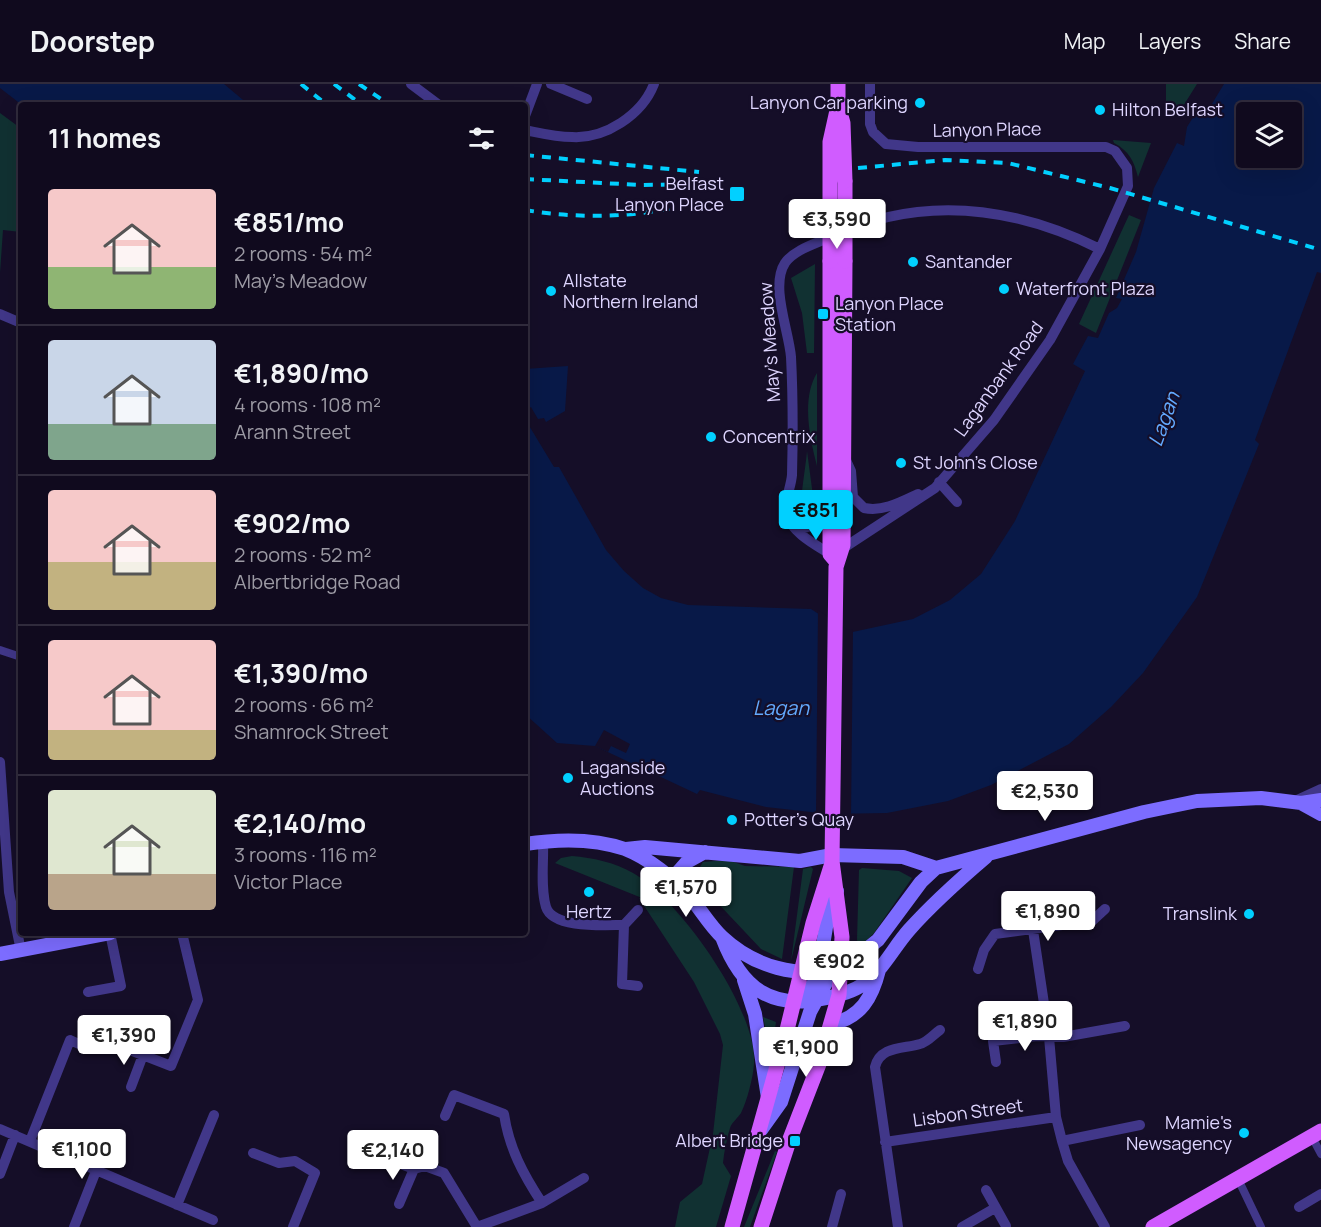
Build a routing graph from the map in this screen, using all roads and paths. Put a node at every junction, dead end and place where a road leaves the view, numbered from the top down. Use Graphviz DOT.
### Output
graph roads {
  1 [pos="411,84"];
  2 [pos="537,84"];
  3 [pos="551,84"];
  4 [pos="654,84"];
  5 [pos="838,84"];
  6 [pos="870,84"];
  7 [pos="587,99"];
  8 [pos="436,102"];
  9 [pos="528,108"];
  10 [pos="528,130"];
  11 [pos="1128,186"];
  12 [pos="1100,249"];
  13 [pos="838,261"];
  14 [pos="0,314"];
  15 [pos="18,322"];
  16 [pos="845,458"];
  17 [pos="937,485"];
  18 [pos="957,502"];
  19 [pos="830,520"];
  20 [pos="798,530"];
  21 [pos="836,555"];
  22 [pos="0,650"];
  23 [pos="18,656"];
  24 [pos="0,762"];
  25 [pos="1321,789"];
  26 [pos="1321,800"];
  27 [pos="1298,802"];
  28 [pos="1321,814"];
  29 [pos="543,841"];
  30 [pos="528,844"];
  31 [pos="626,849"];
  32 [pos="705,852"];
  33 [pos="987,855"];
  34 [pos="832,858"];
  35 [pos="936,868"];
  36 [pos="672,879"];
  37 [pos="838,890"];
  38 [pos="1106,909"];
  39 [pos="638,910"];
  40 [pos="624,926"];
  41 [pos="1033,930"];
  42 [pos="83,936"];
  43 [pos="111,936"];
  44 [pos="183,936"];
  45 [pos="722,937"];
  46 [pos="21,951"];
  47 [pos="0,954"];
  48 [pos="842,968"];
  49 [pos="978,969"];
  50 [pos="879,970"];
  51 [pos="800,974"];
  52 [pos="820,974"];
  53 [pos="743,978"];
  54 [pos="638,986"];
  55 [pos="88,992"];
  56 [pos="839,995"];
  57 [pos="815,1000"];
  58 [pos="794,1002"];
  59 [pos="832,1024"];
  60 [pos="1125,1026"];
  61 [pos="940,1030"];
  62 [pos="1049,1037"];
  63 [pos="112,1043"];
  64 [pos="79,1044"];
  65 [pos="143,1055"];
  66 [pos="996,1062"];
  67 [pos="130,1087"];
  68 [pos="768,1098"];
  69 [pos="214,1115"];
  70 [pos="445,1116"];
  71 [pos="1056,1117"];
  72 [pos="1140,1125"];
  73 [pos="0,1128"];
  74 [pos="758,1134"];
  75 [pos="1316,1134"];
  76 [pos="15,1135"];
  77 [pos="30,1141"];
  78 [pos="1062,1141"];
  79 [pos="885,1142"];
  80 [pos="253,1153"];
  81 [pos="1321,1154"];
  82 [pos="383,1157"];
  83 [pos="414,1169"];
  84 [pos="96,1171"];
  85 [pos="0,1174"];
  86 [pos="584,1178"];
  87 [pos="1238,1179"];
  88 [pos="986,1190"];
  89 [pos="841,1194"];
  90 [pos="1321,1194"];
  91 [pos="542,1203"];
  92 [pos="399,1204"];
  93 [pos="177,1205"];
  94 [pos="1299,1207"];
  95 [pos="995,1208"];
  96 [pos="213,1220"];
  97 [pos="1006,1226"];
  98 [pos="74,1227"];
  99 [pos="293,1227"];
  100 [pos="477,1227"];
  101 [pos="732,1227"];
  102 [pos="761,1227"];
  103 [pos="832,1227"];
  104 [pos="898,1227"];
  105 [pos="962,1227"];
  106 [pos="1105,1227"];
  107 [pos="1154,1227"];
  108 [pos="1261,1227"];
  1 -- 8 [label="street"];
  2 -- 9 [label="street"];
  3 -- 7 [label="street"];
  4 -- 10 [label="street"];
  5 -- 13 [label="main road, bridge"];
  6 -- 11 [label="street, Lanyon Place"];
  11 -- 12 [label="street, Laganbank Road"];
  12 -- 17 [label="street, Laganbank Road"];
  12 -- 20 [label="street, May's Meadow"];
  13 -- 16 [label="main road"];
  13 -- 19 [label="main road"];
  14 -- 15 [label="street"];
  16 -- 17 [label="street, Laganbank Road"];
  16 -- 21 [label="main road"];
  17 -- 18 [label="street"];
  17 -- 21 [label="street, Laganbank Road"];
  19 -- 20 [label="street"];
  19 -- 21 [label="main road"];
  20 -- 21 [label="street"];
  21 -- 34 [label="main road"];
  22 -- 23 [label="street"];
  24 -- 46 [label="street"];
  25 -- 27 [label="street"];
  26 -- 27 [label="main road"];
  27 -- 28 [label="main road"];
  27 -- 33 [label="main road"];
  29 -- 30 [label="main road"];
  29 -- 31 [label="main road"];
  29 -- 40 [label="street"];
  31 -- 32 [label="main road"];
  31 -- 36 [label="main road"];
  32 -- 34 [label="main road"];
  32 -- 36 [label="main road"];
  33 -- 35 [label="main road"];
  33 -- 50 [label="main road"];
  34 -- 35 [label="main road"];
  34 -- 37 [label="main road"];
  34 -- 51 [label="main road"];
  35 -- 48 [label="main road"];
  36 -- 45 [label="main road"];
  37 -- 48 [label="main road"];
  37 -- 52 [label="main road"];
  38 -- 41 [label="street"];
  39 -- 40 [label="street"];
  40 -- 54 [label="street"];
  41 -- 49 [label="street"];
  41 -- 62 [label="street"];
  42 -- 46 [label="main road"];
  43 -- 55 [label="street"];
  44 -- 65 [label="street"];
  45 -- 51 [label="main road"];
  45 -- 53 [label="main road"];
  46 -- 47 [label="main road"];
  48 -- 52 [label="main road"];
  48 -- 56 [label="main road"];
  48 -- 57 [label="main road"];
  50 -- 56 [label="main road"];
  50 -- 59 [label="main road"];
  51 -- 52 [label="main road"];
  51 -- 58 [label="main road"];
  52 -- 58 [label="main road"];
  53 -- 58 [label="main road"];
  53 -- 68 [label="main road"];
  56 -- 57 [label="main road"];
  56 -- 59 [label="main road"];
  57 -- 58 [label="main road"];
  57 -- 74 [label="main road"];
  58 -- 68 [label="main road"];
  59 -- 102 [label="main road"];
  60 -- 62 [label="street"];
  61 -- 79 [label="street"];
  62 -- 66 [label="street"];
  62 -- 71 [label="street"];
  63 -- 65 [label="street"];
  64 -- 77 [label="street"];
  65 -- 67 [label="street"];
  68 -- 74 [label="main road"];
  69 -- 93 [label="street"];
  70 -- 91 [label="street"];
  71 -- 78 [label="street"];
  71 -- 79 [label="street, Lisbon Street"];
  72 -- 78 [label="street"];
  73 -- 76 [label="street"];
  74 -- 101 [label="main road"];
  75 -- 81 [label="street"];
  75 -- 87 [label="main road"];
  76 -- 77 [label="street"];
  76 -- 85 [label="street"];
  77 -- 84 [label="street"];
  78 -- 106 [label="street"];
  79 -- 104 [label="street"];
  80 -- 99 [label="street"];
  82 -- 83 [label="street"];
  83 -- 92 [label="street"];
  83 -- 100 [label="street"];
  84 -- 93 [label="street"];
  84 -- 98 [label="street"];
  86 -- 91 [label="street"];
  87 -- 107 [label="main road"];
  87 -- 108 [label="street"];
  88 -- 95 [label="street"];
  89 -- 103 [label="street"];
  90 -- 94 [label="street"];
  91 -- 100 [label="street"];
  93 -- 96 [label="street"];
  95 -- 97 [label="street"];
  95 -- 105 [label="street"];
}
